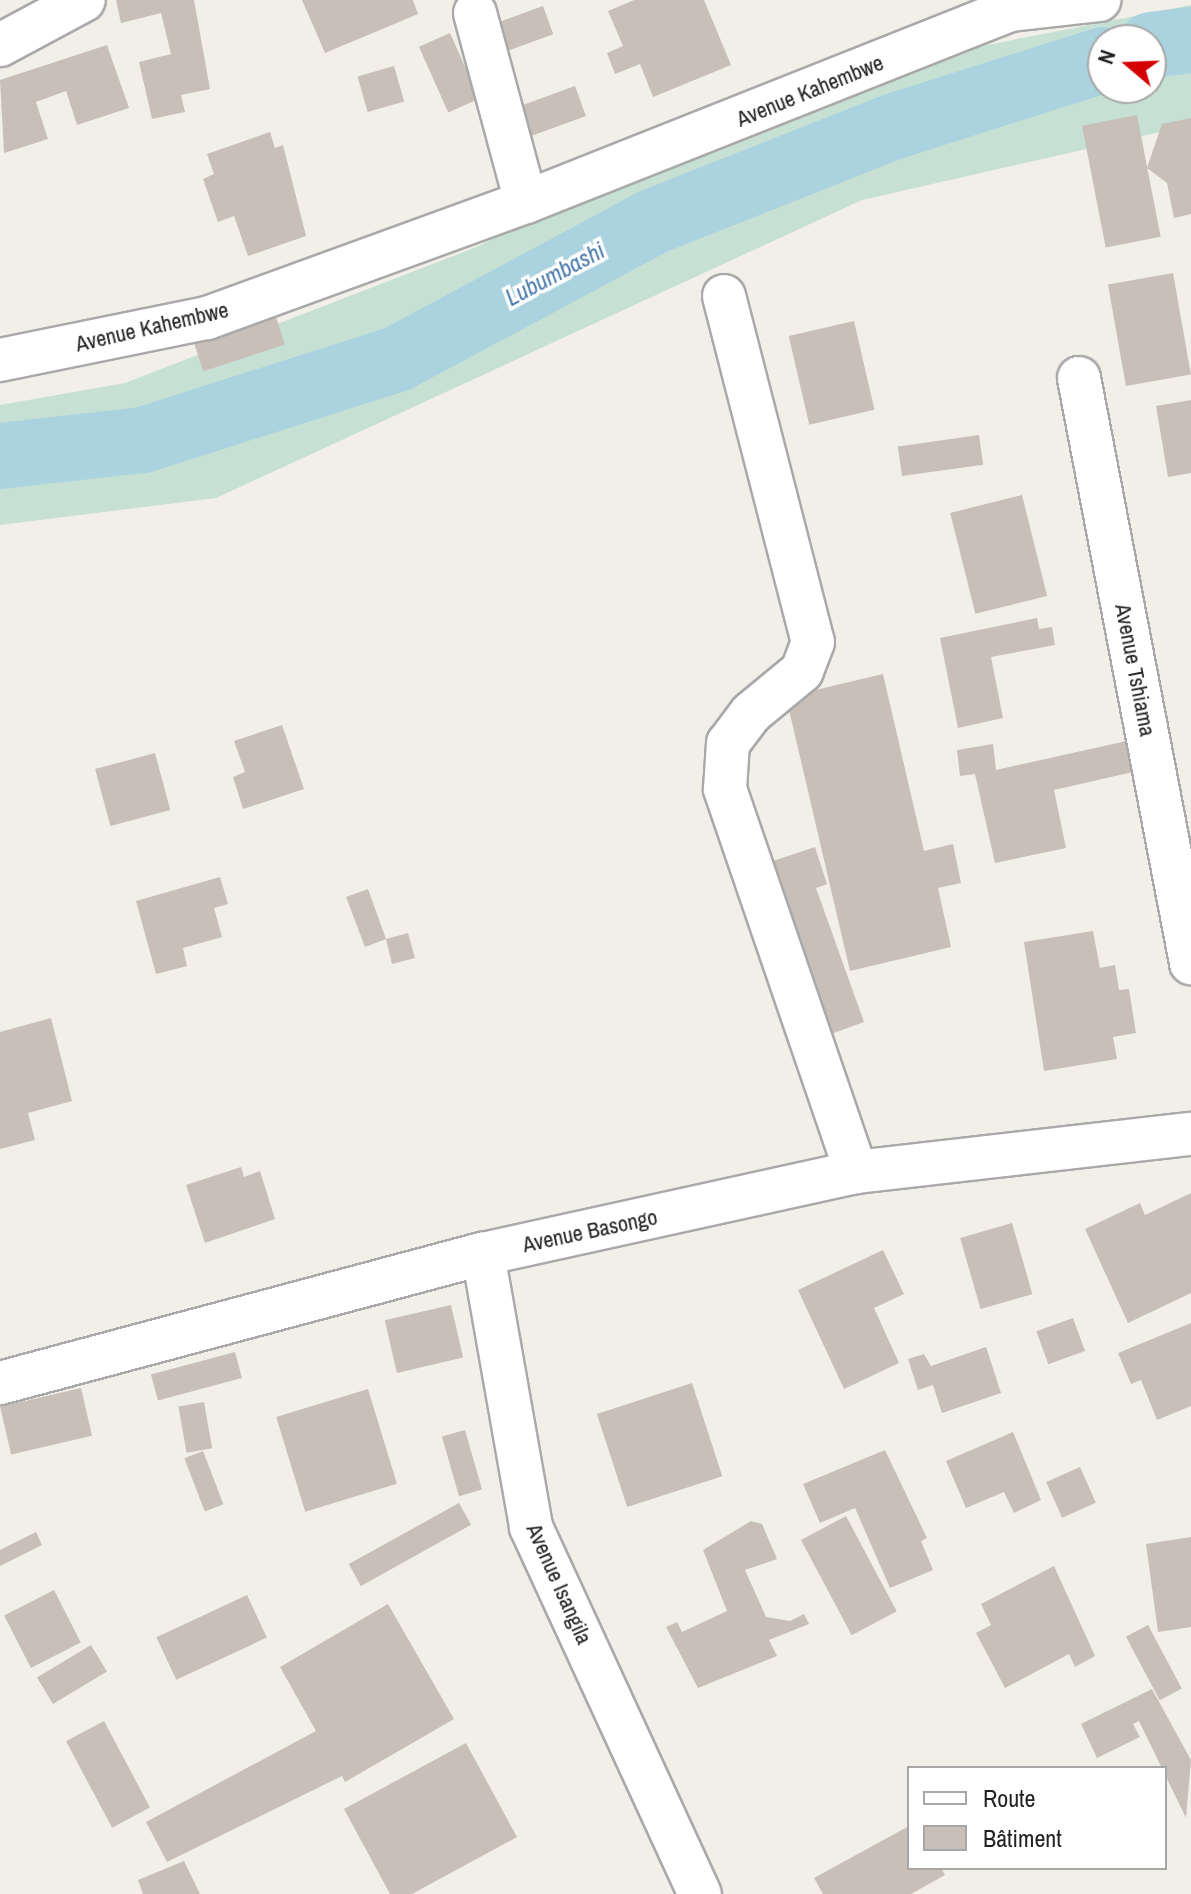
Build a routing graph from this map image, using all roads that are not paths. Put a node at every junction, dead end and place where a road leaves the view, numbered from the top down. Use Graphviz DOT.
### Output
graph roads {
  1 [pos="84,0"];
  2 [pos="1099,0"];
  3 [pos="1010,5"];
  4 [pos="475,13"];
  5 [pos="0,45"];
  6 [pos="526,202"];
  7 [pos="724,296"];
  8 [pos="0,360"];
  9 [pos="1079,378"];
  10 [pos="1191,963"];
  11 [pos="1191,1134"];
  12 [pos="856,1172"];
  13 [pos="483,1254"];
  14 [pos="0,1383"];
  15 [pos="700,1894"];
  1 -- 5 [label="street"];
  2 -- 3 [label="street, Avenue Kahembwe"];
  3 -- 6 [label="street, Avenue Kahembwe"];
  4 -- 6 [label="street"];
  6 -- 8 [label="street, Avenue Kahembwe"];
  7 -- 12 [label="street"];
  9 -- 10 [label="street, Avenue Tshiama"];
  11 -- 12 [label="street, Avenue Basongo"];
  12 -- 13 [label="street, Avenue Basongo"];
  13 -- 14 [label="street, Avenue Basongo"];
  13 -- 15 [label="street, Avenue Isangila"];
}
